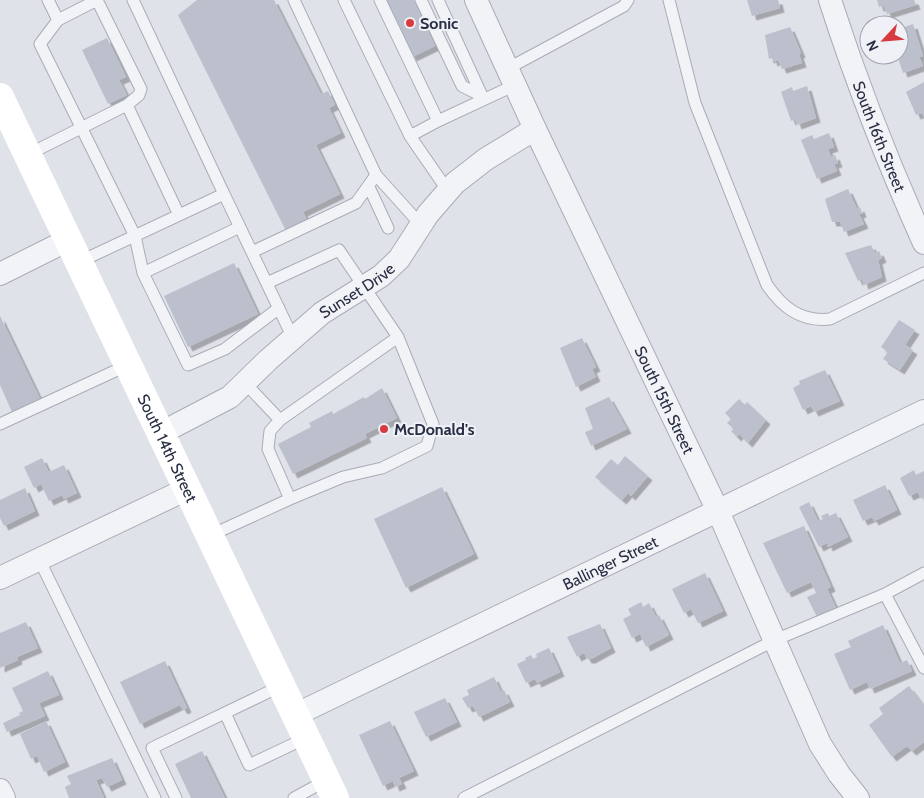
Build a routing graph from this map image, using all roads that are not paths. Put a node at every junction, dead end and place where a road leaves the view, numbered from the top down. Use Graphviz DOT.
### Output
graph roads {
  1 [pos="48,0"];
  2 [pos="97,0"];
  3 [pos="133,0"];
  4 [pos="294,0"];
  5 [pos="344,0"];
  6 [pos="380,0"];
  7 [pos="421,0"];
  8 [pos="438,0"];
  9 [pos="476,0"];
  10 [pos="628,0"];
  11 [pos="669,0"];
  12 [pos="830,0"];
  13 [pos="58,20"];
  14 [pos="511,77"];
  15 [pos="0,97"];
  16 [pos="483,97"];
  17 [pos="128,105"];
  18 [pos="438,121"];
  19 [pos="82,127"];
  20 [pos="535,128"];
  21 [pos="410,136"];
  22 [pos="28,155"];
  23 [pos="376,175"];
  24 [pos="369,187"];
  25 [pos="448,191"];
  26 [pos="224,194"];
  27 [pos="179,215"];
  28 [pos="421,224"];
  29 [pos="240,227"];
  30 [pos="388,228"];
  31 [pos="135,236"];
  32 [pos="924,243"];
  33 [pos="73,251"];
  34 [pos="252,252"];
  35 [pos="143,273"];
  36 [pos="924,273"];
  37 [pos="0,274"];
  38 [pos="267,283"];
  39 [pos="364,286"];
  40 [pos="279,308"];
  41 [pos="398,337"];
  42 [pos="293,338"];
  43 [pos="128,365"];
  44 [pos="245,383"];
  45 [pos="924,411"];
  46 [pos="280,420"];
  47 [pos="0,424"];
  48 [pos="160,433"];
  49 [pos="187,489"];
  50 [pos="290,499"];
  51 [pos="718,510"];
  52 [pos="209,536"];
  53 [pos="40,559"];
  54 [pos="924,573"];
  55 [pos="0,578"];
  56 [pos="885,594"];
  57 [pos="775,640"];
  58 [pos="924,668"];
  59 [pos="281,685"];
  60 [pos="225,713"];
  61 [pos="301,726"];
  62 [pos="331,789"];
  63 [pos="0,790"];
  64 [pos="4,798"];
  65 [pos="155,798"];
  66 [pos="176,798"];
  67 [pos="294,798"];
  68 [pos="464,798"];
  69 [pos="858,798"];
  1 -- 13 [label="lane"];
  2 -- 13 [label="lane"];
  2 -- 17 [label="lane"];
  3 -- 26 [label="lane"];
  4 -- 23 [label="lane"];
  5 -- 21 [label="lane"];
  6 -- 18 [label="lane"];
  7 -- 16 [label="lane"];
  8 -- 16 [label="lane"];
  9 -- 14 [label="street, South 15th Street"];
  10 -- 14 [label="lane"];
  11 -- 36 [label="lane"];
  12 -- 32 [label="street, South 16th Street"];
  13 -- 19 [label="lane"];
  14 -- 16 [label="lane"];
  14 -- 20 [label="street, South 15th Street"];
  15 -- 22 [label="main road, South 14th Street"];
  16 -- 18 [label="lane"];
  17 -- 19 [label="lane"];
  17 -- 27 [label="lane"];
  18 -- 21 [label="lane"];
  19 -- 22 [label="lane"];
  19 -- 31 [label="lane"];
  20 -- 25 [label="street, Sunset Drive"];
  20 -- 51 [label="street, South 15th Street"];
  21 -- 25 [label="lane"];
  22 -- 33 [label="main road, South 14th Street"];
  23 -- 24 [label="lane"];
  23 -- 28 [label="lane"];
  24 -- 30 [label="lane"];
  24 -- 34 [label="lane"];
  25 -- 28 [label="street, Sunset Drive"];
  26 -- 27 [label="lane"];
  26 -- 29 [label="lane"];
  27 -- 31 [label="lane"];
  28 -- 39 [label="street, Sunset Drive"];
  29 -- 34 [label="lane"];
  29 -- 35 [label="lane"];
  31 -- 33 [label="lane"];
  31 -- 35 [label="lane"];
  33 -- 37 [label="street"];
  33 -- 43 [label="main road, South 14th Street"];
  34 -- 38 [label="lane"];
  35 -- 40 [label="lane"];
  38 -- 39 [label="lane"];
  38 -- 40 [label="lane"];
  39 -- 41 [label="lane"];
  39 -- 42 [label="street, Sunset Drive"];
  40 -- 42 [label="lane"];
  41 -- 46 [label="lane"];
  41 -- 50 [label="lane"];
  42 -- 44 [label="street, Sunset Drive"];
  43 -- 47 [label="lane"];
  43 -- 48 [label="main road, South 14th Street"];
  44 -- 46 [label="lane"];
  44 -- 48 [label="street, Sunset Drive"];
  45 -- 51 [label="street, Ballinger Street"];
  46 -- 50 [label="lane"];
  48 -- 49 [label="main road, South 14th Street"];
  49 -- 52 [label="main road, South 14th Street"];
  49 -- 53 [label="street"];
  50 -- 52 [label="lane"];
  51 -- 57 [label="street, South 15th Street"];
  51 -- 61 [label="street, Ballinger Street"];
  52 -- 59 [label="main road, South 14th Street"];
  53 -- 55 [label="street"];
  53 -- 65 [label="lane"];
  54 -- 56 [label="lane"];
  56 -- 57 [label="lane"];
  56 -- 58 [label="lane"];
  57 -- 68 [label="lane"];
  57 -- 69 [label="street, South 15th Street"];
  59 -- 60 [label="lane"];
  59 -- 61 [label="main road, South 14th Street"];
  60 -- 61 [label="lane"];
  60 -- 66 [label="lane"];
  61 -- 62 [label="main road, South 14th Street"];
  62 -- 67 [label="lane"];
  63 -- 64 [label="street"];
}
